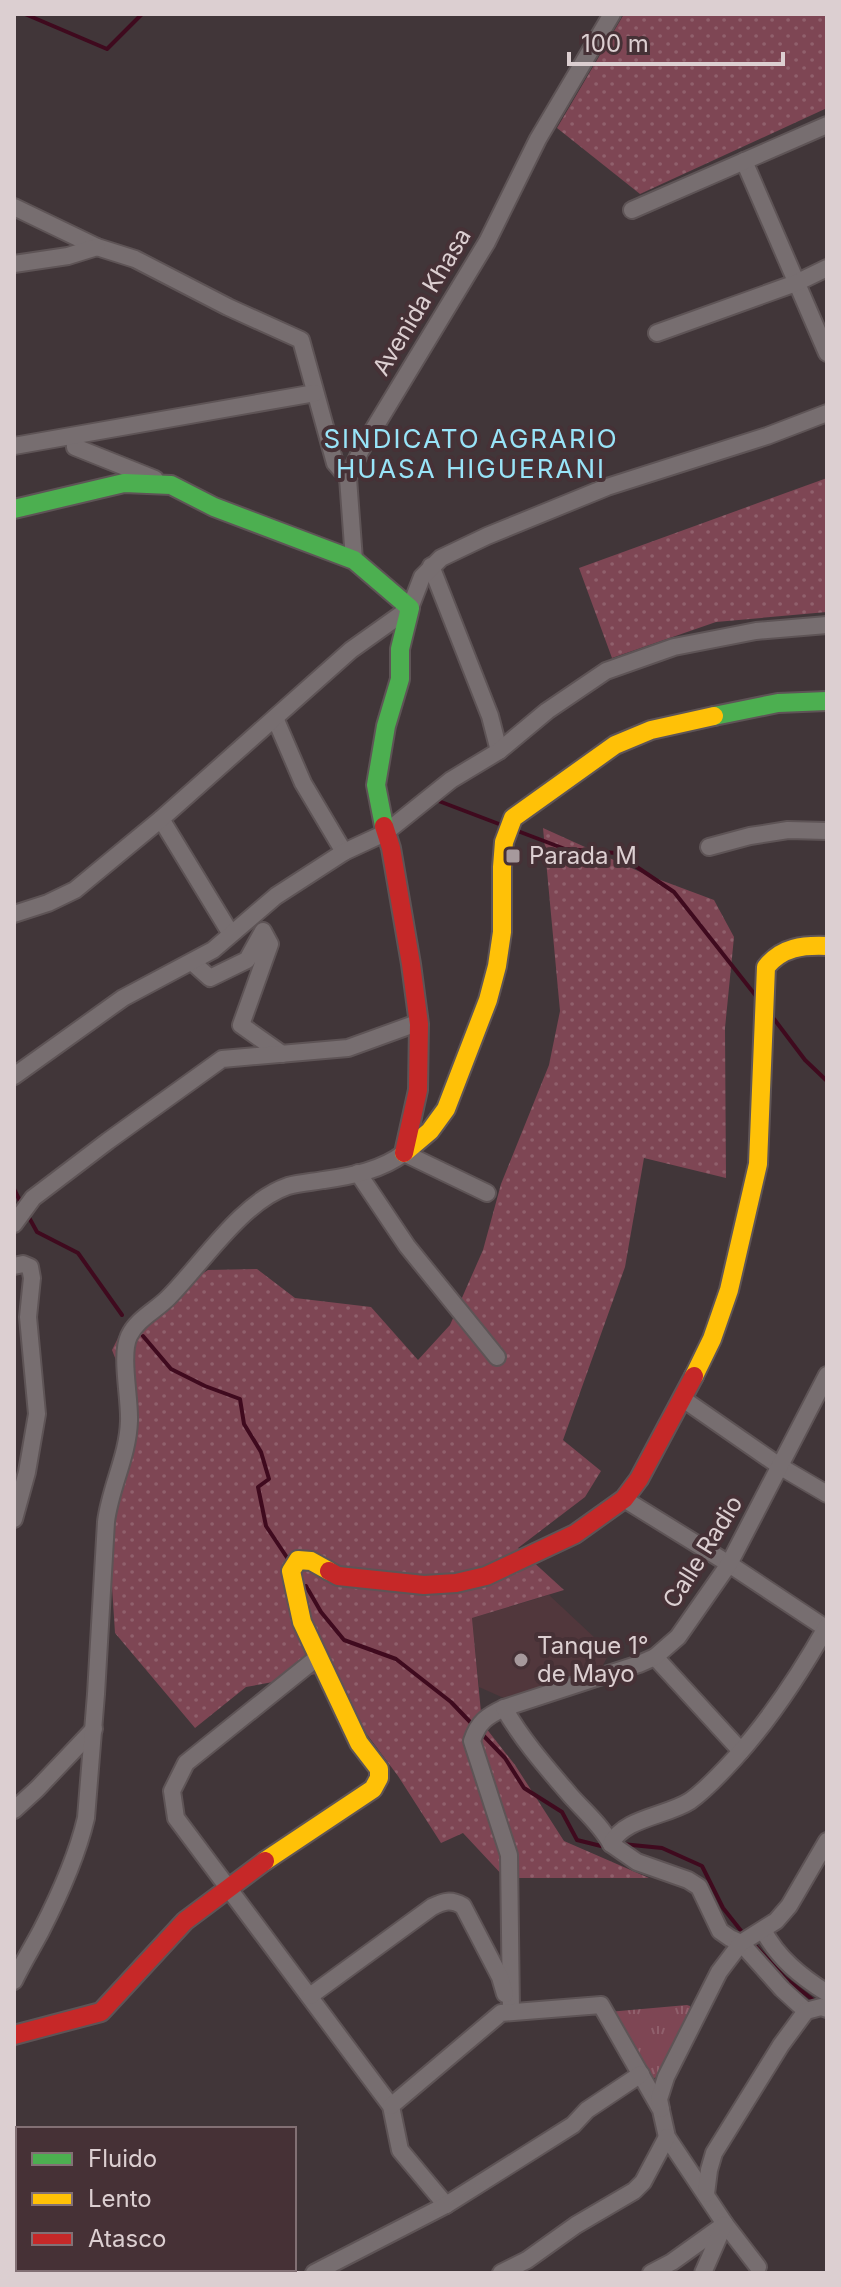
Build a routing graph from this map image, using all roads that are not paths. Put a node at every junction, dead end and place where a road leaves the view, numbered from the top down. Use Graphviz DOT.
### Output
graph roads {
  1 [pos="612,14"];
  2 [pos="827,125"];
  3 [pos="744,161"];
  4 [pos="14,207"];
  5 [pos="632,210"];
  6 [pos="97,247"];
  7 [pos="14,264"];
  8 [pos="827,268"];
  9 [pos="796,283"];
  10 [pos="657,333"];
  11 [pos="827,353"];
  12 [pos="315,393"];
  13 [pos="827,413"];
  14 [pos="74,436"];
  15 [pos="14,446"];
  16 [pos="348,478"];
  17 [pos="171,485"];
  18 [pos="14,509"];
  19 [pos="354,560"];
  20 [pos="431,566"];
  21 [pos="410,608"];
  22 [pos="827,625"];
  23 [pos="827,701"];
  24 [pos="275,718"];
  25 [pos="499,751"];
  26 [pos="161,819"];
  27 [pos="827,831"];
  28 [pos="385,833"];
  29 [pos="709,847"];
  30 [pos="344,852"];
  31 [pos="14,914"];
  32 [pos="231,934"];
  33 [pos="827,946"];
  34 [pos="192,962"];
  35 [pos="417,1023"];
  36 [pos="282,1054"];
  37 [pos="14,1076"];
  38 [pos="404,1153"];
  39 [pos="358,1173"];
  40 [pos="487,1193"];
  41 [pos="14,1224"];
  42 [pos="14,1266"];
  43 [pos="497,1357"];
  44 [pos="827,1375"];
  45 [pos="683,1399"];
  46 [pos="781,1467"];
  47 [pos="827,1494"];
  48 [pos="624,1499"];
  49 [pos="14,1519"];
  50 [pos="729,1564"];
  51 [pos="827,1627"];
  52 [pos="318,1657"];
  53 [pos="655,1657"];
  54 [pos="504,1708"];
  55 [pos="94,1729"];
  56 [pos="741,1751"];
  57 [pos="14,1810"];
  58 [pos="827,1841"];
  59 [pos="611,1844"];
  60 [pos="229,1889"];
  61 [pos="763,1930"];
  62 [pos="741,1943"];
  63 [pos="14,1981"];
  64 [pos="827,1993"];
  65 [pos="310,1996"];
  66 [pos="827,2009"];
  67 [pos="511,2011"];
  68 [pos="806,2011"];
  69 [pos="14,2035"];
  70 [pos="641,2074"];
  71 [pos="391,2106"];
  72 [pos="661,2110"];
  73 [pos="667,2137"];
  74 [pos="706,2194"];
  75 [pos="446,2205"];
  76 [pos="725,2224"];
  77 [pos="758,2267"];
  78 [pos="314,2273"];
  79 [pos="501,2273"];
  80 [pos="651,2273"];
  81 [pos="703,2273"];
  1 -- 16 [label="street, Avenida Khasa"];
  2 -- 3 [label="street"];
  3 -- 5 [label="street"];
  3 -- 9 [label="street"];
  4 -- 6 [label="street"];
  6 -- 7 [label="street"];
  6 -- 12 [label="street"];
  8 -- 9 [label="street"];
  9 -- 10 [label="street"];
  9 -- 11 [label="street"];
  12 -- 14 [label="street"];
  12 -- 16 [label="street"];
  13 -- 20 [label="street"];
  14 -- 15 [label="street"];
  14 -- 17 [label="street"];
  16 -- 19 [label="street"];
  17 -- 18 [label="street"];
  17 -- 19 [label="street"];
  19 -- 21 [label="street"];
  20 -- 21 [label="street"];
  20 -- 25 [label="street"];
  21 -- 24 [label="street"];
  21 -- 28 [label="street"];
  22 -- 25 [label="street"];
  23 -- 38 [label="street"];
  24 -- 26 [label="street"];
  24 -- 30 [label="street"];
  25 -- 28 [label="street"];
  26 -- 31 [label="street"];
  26 -- 32 [label="street"];
  27 -- 29 [label="street"];
  28 -- 30 [label="street"];
  28 -- 35 [label="street"];
  30 -- 32 [label="street"];
  32 -- 34 [label="street"];
  33 -- 45 [label="street"];
  34 -- 36 [label="street"];
  34 -- 37 [label="street"];
  35 -- 36 [label="street"];
  35 -- 38 [label="street"];
  36 -- 41 [label="street"];
  38 -- 39 [label="street"];
  38 -- 40 [label="street"];
  39 -- 43 [label="street"];
  39 -- 55 [label="street"];
  42 -- 49 [label="street"];
  44 -- 46 [label="street, Calle Radio"];
  45 -- 46 [label="street"];
  45 -- 48 [label="street"];
  46 -- 47 [label="street"];
  46 -- 50 [label="street, Calle Radio"];
  48 -- 50 [label="street"];
  48 -- 52 [label="street"];
  50 -- 51 [label="street"];
  50 -- 53 [label="street, Calle Radio"];
  51 -- 56 [label="street"];
  52 -- 60 [label="street"];
  52 -- 60 [label="street"];
  53 -- 54 [label="street, Calle Radio"];
  53 -- 56 [label="street"];
  54 -- 59 [label="street"];
  54 -- 67 [label="street"];
  55 -- 57 [label="street"];
  55 -- 63 [label="street"];
  56 -- 59 [label="street"];
  58 -- 61 [label="street"];
  59 -- 62 [label="street"];
  60 -- 65 [label="street"];
  60 -- 69 [label="street"];
  61 -- 62 [label="street"];
  61 -- 64 [label="street"];
  62 -- 68 [label="street"];
  62 -- 72 [label="street"];
  65 -- 67 [label="street"];
  65 -- 71 [label="street"];
  66 -- 68 [label="street"];
  67 -- 70 [label="street"];
  67 -- 71 [label="street"];
  68 -- 74 [label="street"];
  70 -- 72 [label="street"];
  70 -- 75 [label="street"];
  71 -- 75 [label="street"];
  72 -- 73 [label="street"];
  73 -- 74 [label="street"];
  73 -- 79 [label="street"];
  74 -- 76 [label="street"];
  75 -- 78 [label="street"];
  76 -- 77 [label="street"];
  76 -- 80 [label="street"];
  76 -- 81 [label="street"];
}
